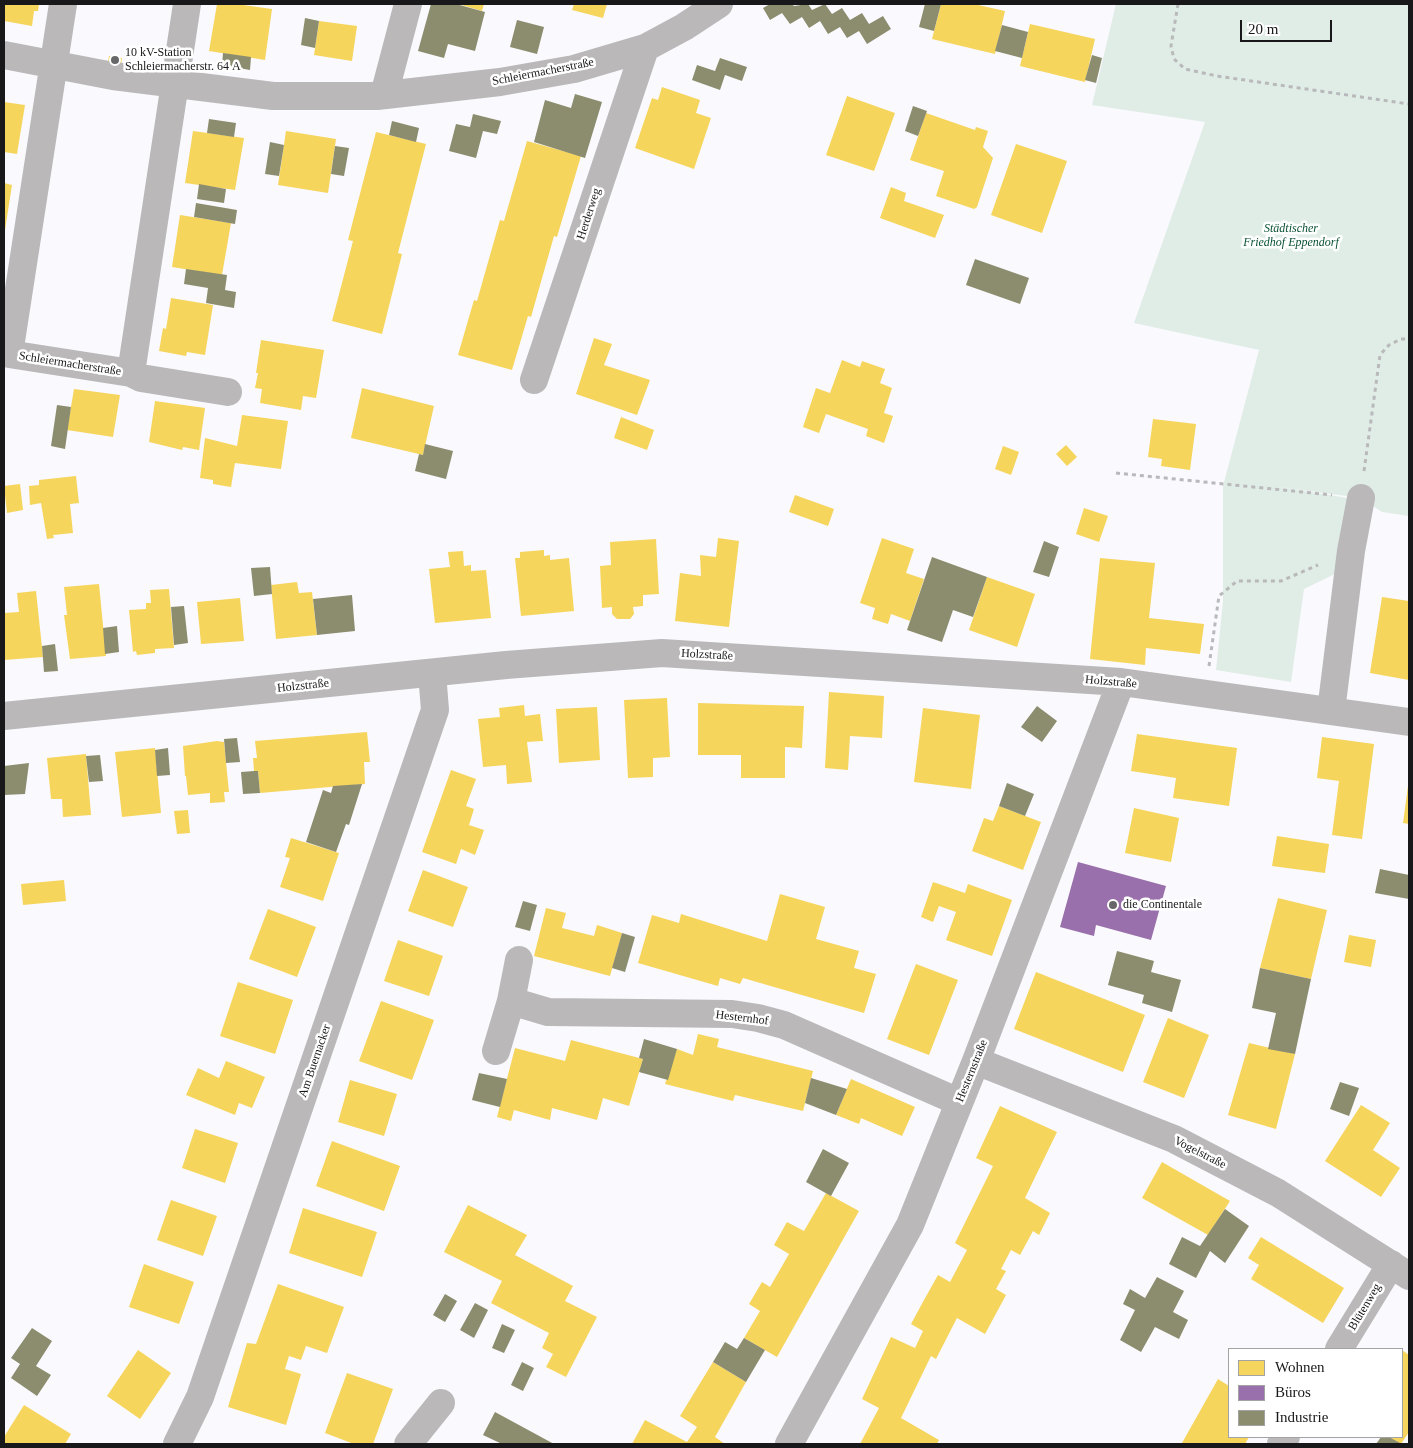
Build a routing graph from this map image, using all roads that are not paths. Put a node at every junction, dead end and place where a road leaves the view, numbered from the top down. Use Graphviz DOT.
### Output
graph roads {
  1 [pos="63,4"];
  2 [pos="187,4"];
  3 [pos="408,4"];
  4 [pos="719,4"];
  5 [pos="645,48"];
  6 [pos="4,55"];
  7 [pos="52,66"];
  8 [pos="176,85"];
  9 [pos="384,95"];
  10 [pos="131,373"];
  11 [pos="534,380"];
  12 [pos="228,392"];
  13 [pos="1361,498"];
  14 [pos="432,673"];
  15 [pos="1121,682"];
  16 [pos="1331,711"];
  17 [pos="4,716"];
  18 [pos="1409,722"];
  19 [pos="519,960"];
  20 [pos="511,1001"];
  21 [pos="496,1051"];
  22 [pos="976,1061"];
  23 [pos="959,1102"];
  24 [pos="1400,1270"];
  25 [pos="1340,1348"];
  26 [pos="441,1403"];
  27 [pos="177,1444"];
  28 [pos="408,1444"];
  29 [pos="790,1444"];
  1 -- 7 [label="street, Schleiermacherstraße"];
  2 -- 8 [label="street, Schleiermacherstraße"];
  3 -- 9 [label="street"];
  4 -- 5 [label="street, Schleiermacherstraße"];
  5 -- 9 [label="street, Schleiermacherstraße"];
  5 -- 11 [label="street, Herderweg"];
  6 -- 7 [label="street, Schleiermacherstraße"];
  7 -- 8 [label="street, Schleiermacherstraße"];
  7 -- 10 [label="street, Schleiermacherstraße"];
  8 -- 9 [label="street, Schleiermacherstraße"];
  8 -- 10 [label="street, Schleiermacherstraße"];
  10 -- 12 [label="street"];
  13 -- 16 [label="street"];
  14 -- 15 [label="street, Holzstraße"];
  14 -- 17 [label="street, Holzstraße"];
  14 -- 27 [label="street, Am Buernacker"];
  15 -- 16 [label="street, Holzstraße"];
  15 -- 22 [label="street, Hesternstraße"];
  16 -- 18 [label="street, Holzstraße"];
  19 -- 20 [label="street"];
  20 -- 21 [label="street"];
  20 -- 23 [label="street, Hesternhof"];
  22 -- 23 [label="street, Hesternstraße"];
  22 -- 24 [label="street, Vogelstraße"];
  23 -- 29 [label="street, Hesternstraße"];
  24 -- 25 [label="street, Blütenweg"];
  26 -- 28 [label="street"];
}
